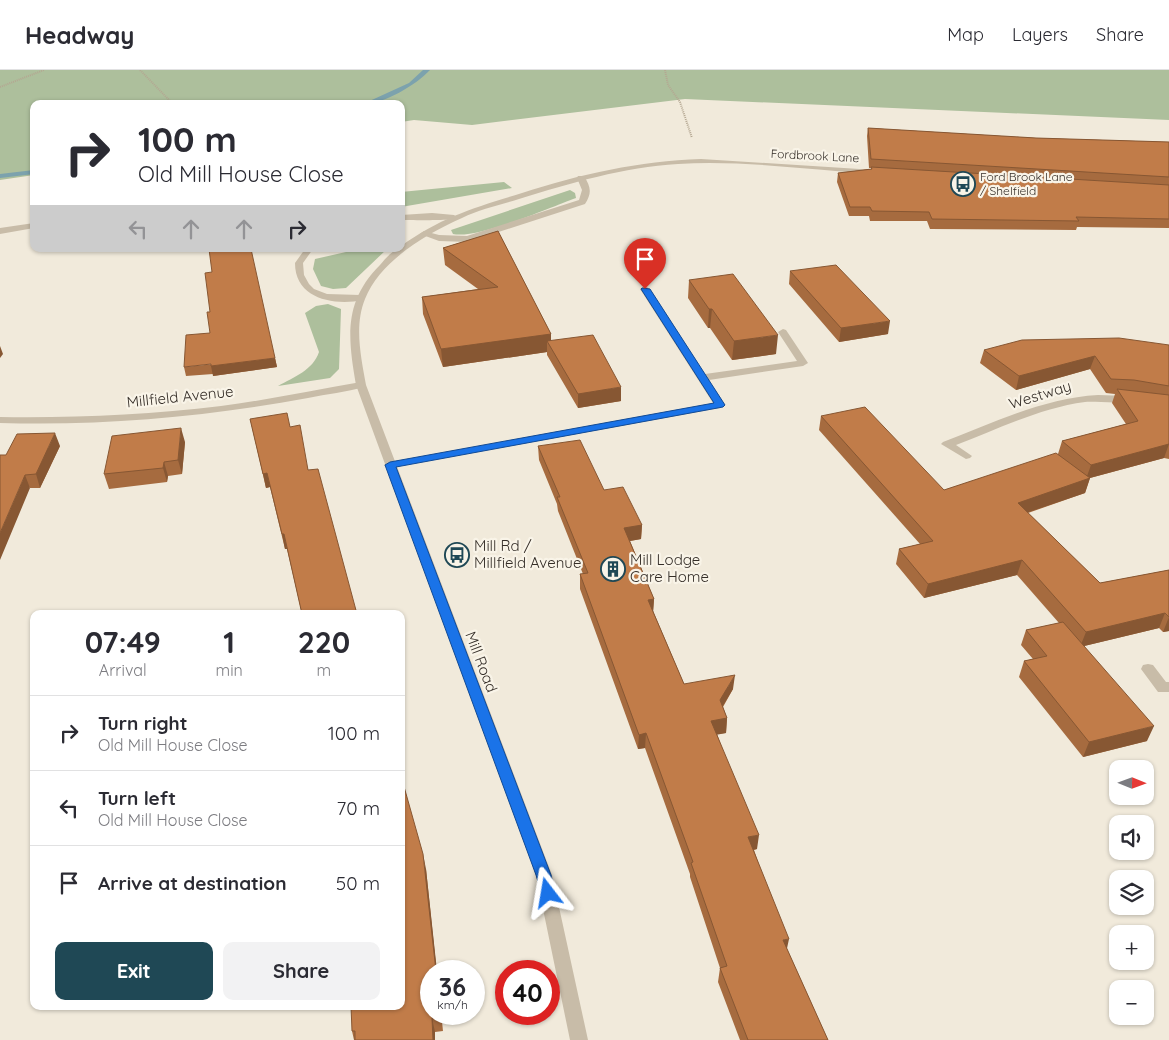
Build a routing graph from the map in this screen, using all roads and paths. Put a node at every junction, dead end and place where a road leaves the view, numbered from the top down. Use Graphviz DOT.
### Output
graph roads {
  1 [pos="44,70"];
  2 [pos="140,70"];
  3 [pos="665,70"];
  4 [pos="0,86"];
  5 [pos="168,100"];
  6 [pos="700,161"];
  7 [pos="880,172"];
  8 [pos="581,178"];
  9 [pos="405,218"];
  10 [pos="454,218"];
  11 [pos="30,226"];
  12 [pos="0,231"];
  13 [pos="424,234"];
  14 [pos="405,248"];
  15 [pos="307,252"];
  16 [pos="399,252"];
  17 [pos="375,275"];
  18 [pos="645,289"];
  19 [pos="360,298"];
  20 [pos="783,332"];
  21 [pos="702,378"];
  22 [pos="360,385"];
  23 [pos="1141,401"];
  24 [pos="0,420"];
  25 [pos="966,456"];
  26 [pos="390,465"];
  27 [pos="1148,669"];
  28 [pos="1169,687"];
  29 [pos="579,1040"];
  1 -- 4 [label="path"];
  2 -- 5 [label="path"];
  3 -- 6 [label="path"];
  6 -- 7 [label="street, Fordbrook Lane"];
  6 -- 8 [label="street, Fordbrook Lane"];
  8 -- 10 [label="street, Fordbrook Lane"];
  8 -- 13 [label="street"];
  9 -- 10 [label="street"];
  10 -- 13 [label="street, Fordbrook Lane"];
  11 -- 12 [label="street"];
  13 -- 14 [label="street, Fordbrook Lane"];
  15 -- 19 [label="street"];
  16 -- 17 [label="street, Fordbrook Lane"];
  17 -- 19 [label="street, Mill Road"];
  18 -- 21 [label="street"];
  19 -- 22 [label="street, Mill Road"];
  20 -- 21 [label="street"];
  21 -- 26 [label="street"];
  22 -- 24 [label="street, Millfield Avenue"];
  22 -- 26 [label="street, Mill Road"];
  23 -- 25 [label="street, Westway"];
  26 -- 29 [label="street, Mill Road"];
  27 -- 28 [label="street"];
}
